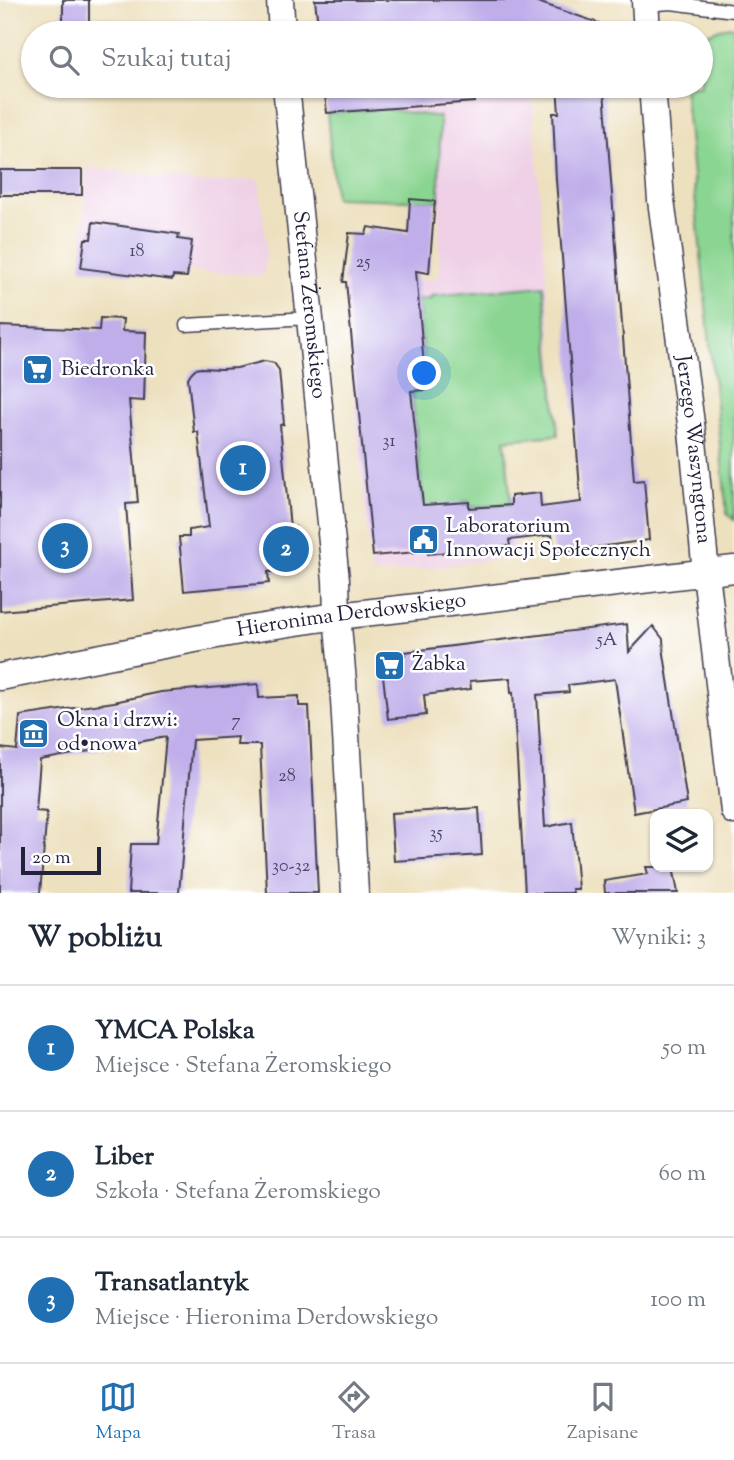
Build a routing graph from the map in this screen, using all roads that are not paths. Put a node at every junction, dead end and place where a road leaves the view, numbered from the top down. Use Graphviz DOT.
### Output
graph roads {
  1 [pos="280,0"];
  2 [pos="640,2"];
  3 [pos="734,11"];
  4 [pos="281,21"];
  5 [pos="644,21"];
  6 [pos="287,98"];
  7 [pos="653,98"];
  8 [pos="310,318"];
  9 [pos="186,325"];
  10 [pos="734,569"];
  11 [pos="705,573"];
  12 [pos="337,615"];
  13 [pos="0,677"];
  14 [pos="734,811"];
  15 [pos="355,893"];
  1 -- 4 [label="street"];
  2 -- 3 [label="lane"];
  2 -- 5 [label="street"];
  6 -- 8 [label="street, Stefana Żeromskiego"];
  7 -- 11 [label="street, Jerzego Waszyngtona"];
  8 -- 9 [label="lane"];
  8 -- 12 [label="street, Stefana Żeromskiego"];
  10 -- 11 [label="street, Hieronima Derdowskiego"];
  11 -- 12 [label="street, Hieronima Derdowskiego"];
  11 -- 14 [label="street, Jerzego Waszyngtona"];
  12 -- 13 [label="street, Hieronima Derdowskiego"];
  12 -- 15 [label="street, Stefana Żeromskiego"];
}
